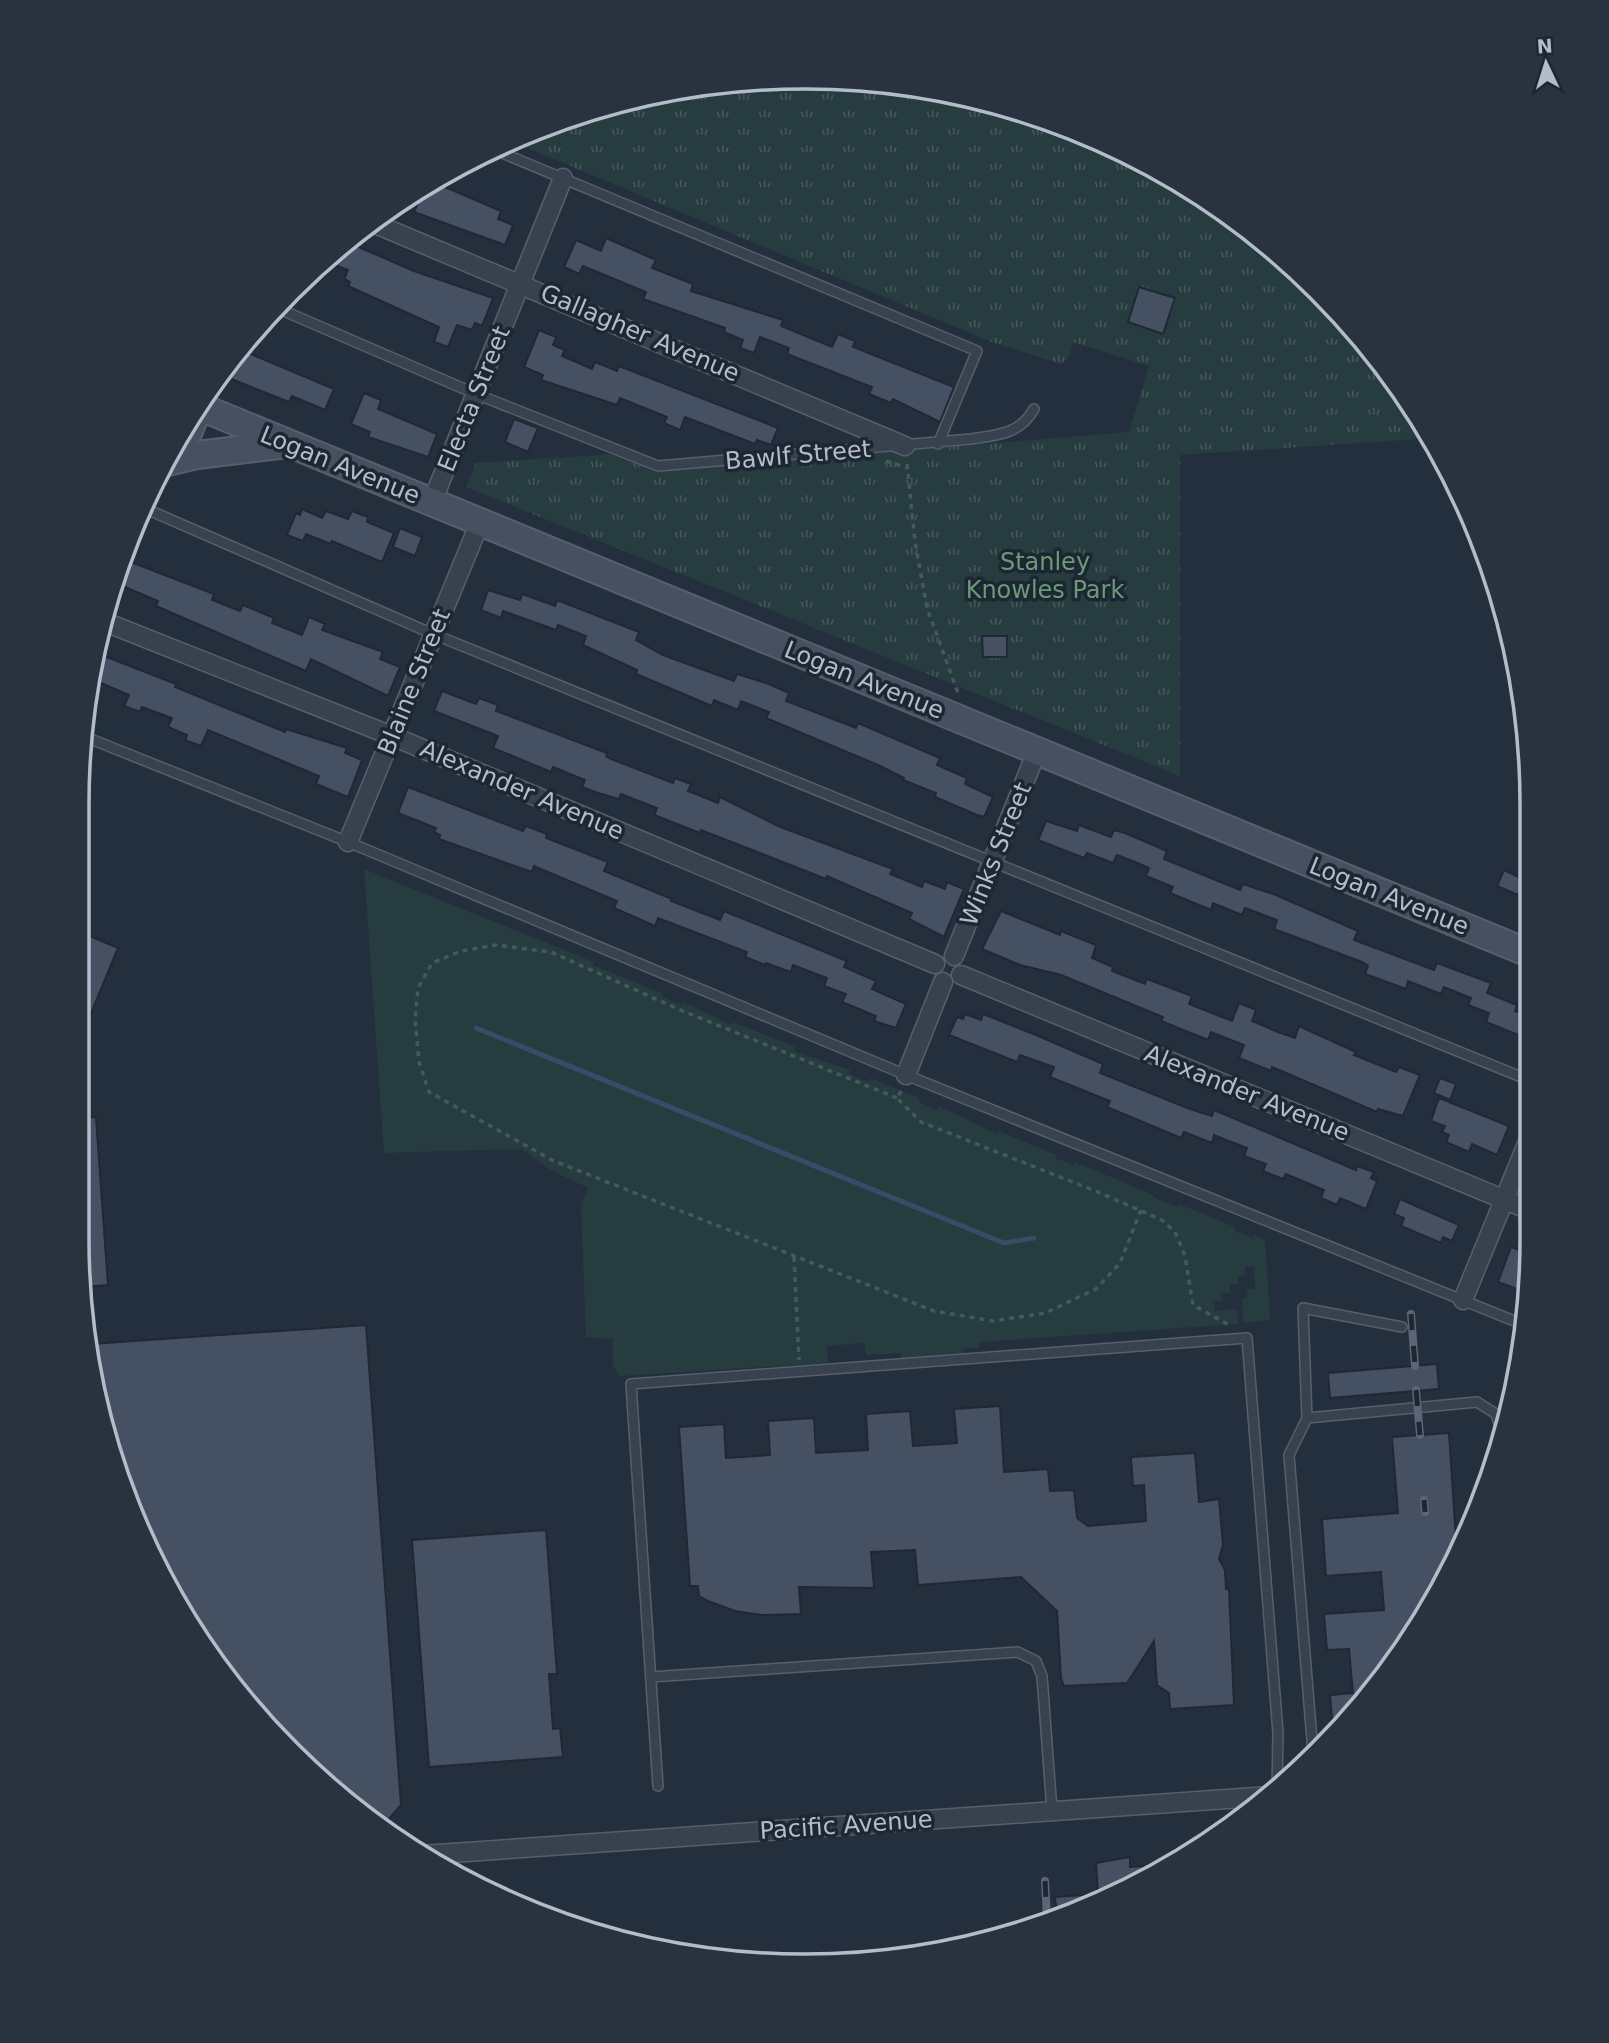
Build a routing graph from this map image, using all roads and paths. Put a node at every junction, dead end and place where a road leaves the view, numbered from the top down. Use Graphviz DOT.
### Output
graph roads {
  1 [pos="507,155"];
  2 [pos="563,178"];
  3 [pos="383,227"];
  4 [pos="520,283"];
  5 [pos="287,312"];
  6 [pos="476,394"];
  7 [pos="1034,409"];
  8 [pos="208,410"];
  9 [pos="288,444"];
  10 [pos="938,444"];
  11 [pos="905,446"];
  12 [pos="178,460"];
  13 [pos="432,502"];
  14 [pos="153,512"];
  15 [pos="480,522"];
  16 [pos="113,625"];
  17 [pos="433,634"];
  18 [pos="958,692"];
  19 [pos="392,736"];
  20 [pos="93,740"];
  21 [pos="1037,751"];
  22 [pos="348,842"];
  23 [pos="992,862"];
  24 [pos="1520,949"];
  25 [pos="954,956"];
  26 [pos="935,964"];
  27 [pos="961,975"];
  28 [pos="943,982"];
  29 [pos="906,1075"];
  30 [pos="1520,1077"];
  31 [pos="897,1098"];
  32 [pos="1520,1163"];
  33 [pos="1506,1200"];
  34 [pos="1520,1206"];
  35 [pos="1141,1210"];
  36 [pos="794,1257"];
  37 [pos="1463,1300"];
  38 [pos="1515,1321"];
  39 [pos="1402,1327"];
  40 [pos="1247,1338"];
  41 [pos="800,1371"];
  42 [pos="1497,1417"];
  43 [pos="1307,1418"];
  44 [pos="651,1677"];
  45 [pos="1311,1743"];
  46 [pos="1277,1775"];
  47 [pos="658,1786"];
  48 [pos="1250,1797"];
  49 [pos="1052,1811"];
  50 [pos="440,1854"];
  1 -- 2 [label="lane"];
  2 -- 4 [label="street, Electa Street"];
  2 -- 10 [label="lane"];
  3 -- 4 [label="street, Gallagher Avenue"];
  4 -- 6 [label="street, Electa Street"];
  4 -- 11 [label="street, Gallagher Avenue"];
  5 -- 6 [label="lane"];
  6 -- 11 [label="lane, Bawlf Street"];
  6 -- 13 [label="street, Electa Street"];
  7 -- 10 [label="lane, Bawlf Street"];
  8 -- 9 [label="main road, Logan Avenue"];
  9 -- 12 [label="main road"];
  9 -- 13 [label="main road, Logan Avenue"];
  10 -- 11 [label="lane, Bawlf Street"];
  11 -- 18 [label="path"];
  13 -- 15 [label="main road, Logan Avenue"];
  14 -- 17 [label="lane"];
  15 -- 17 [label="street, Blaine Street"];
  15 -- 21 [label="main road, Logan Avenue"];
  16 -- 19 [label="street, Alexander Avenue"];
  17 -- 19 [label="street, Blaine Street"];
  17 -- 23 [label="lane"];
  19 -- 22 [label="street, Blaine Street"];
  19 -- 26 [label="street, Alexander Avenue"];
  20 -- 22 [label="lane"];
  21 -- 23 [label="street, Winks Street"];
  21 -- 24 [label="main road, Logan Avenue"];
  22 -- 29 [label="lane"];
  23 -- 25 [label="street, Winks Street"];
  23 -- 30 [label="lane"];
  25 -- 26 [label="street"];
  25 -- 27 [label="street"];
  26 -- 28 [label="street"];
  27 -- 28 [label="street"];
  27 -- 33 [label="street, Alexander Avenue"];
  28 -- 29 [label="street"];
  29 -- 31 [label="path"];
  29 -- 37 [label="lane"];
  31 -- 35 [label="path"];
  31 -- 36 [label="path"];
  32 -- 33 [label="street"];
  33 -- 34 [label="street, Alexander Avenue"];
  33 -- 37 [label="street"];
  35 -- 36 [label="path"];
  35 -- 40 [label="path"];
  36 -- 41 [label="path"];
  37 -- 38 [label="lane"];
  39 -- 43 [label="lane"];
  40 -- 41 [label="lane"];
  40 -- 46 [label="lane"];
  41 -- 44 [label="lane"];
  42 -- 43 [label="lane"];
  43 -- 45 [label="lane"];
  44 -- 47 [label="lane"];
  44 -- 49 [label="lane"];
  48 -- 49 [label="street, Pacific Avenue"];
  49 -- 50 [label="street, Pacific Avenue"];
}
